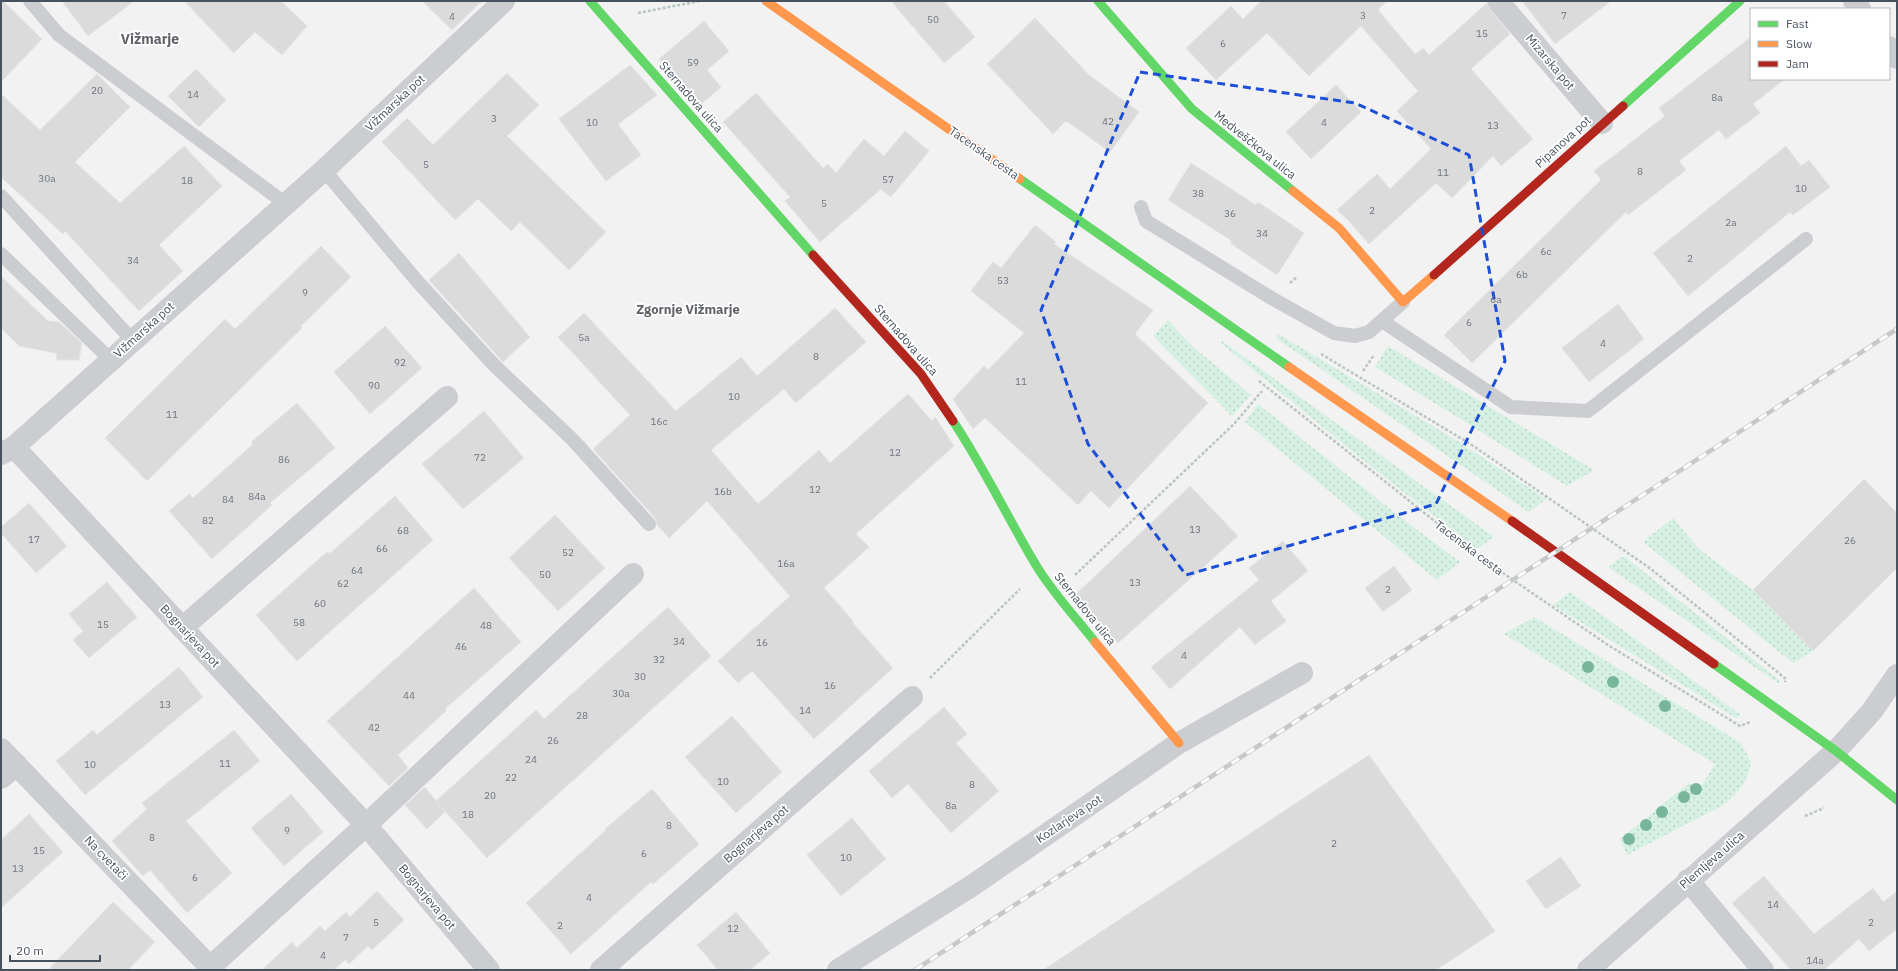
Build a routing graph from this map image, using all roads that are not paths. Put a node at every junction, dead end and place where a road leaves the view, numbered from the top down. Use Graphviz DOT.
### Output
graph roads {
  1 [pos="30,1"];
  2 [pos="504,1"];
  3 [pos="590,1"];
  4 [pos="766,1"];
  5 [pos="1098,1"];
  6 [pos="1498,1"];
  7 [pos="1740,1"];
  8 [pos="1890,48"];
  9 [pos="1897,58"];
  10 [pos="1602,124"];
  11 [pos="324,170"];
  12 [pos="1,196"];
  13 [pos="286,204"];
  14 [pos="1141,207"];
  15 [pos="1806,240"];
  16 [pos="1,254"];
  17 [pos="1403,302"];
  18 [pos="1382,321"];
  19 [pos="133,341"];
  20 [pos="111,360"];
  21 [pos="448,397"];
  22 [pos="7,450"];
  23 [pos="649,524"];
  24 [pos="633,574"];
  25 [pos="182,628"];
  26 [pos="1302,673"];
  27 [pos="1897,675"];
  28 [pos="912,697"];
  29 [pos="1179,743"];
  30 [pos="1,749"];
  31 [pos="1836,751"];
  32 [pos="9,771"];
  33 [pos="1897,800"];
  34 [pos="366,825"];
  35 [pos="1688,880"];
  36 [pos="210,969"];
  37 [pos="489,970"];
  38 [pos="601,970"];
  39 [pos="838,970"];
  40 [pos="1588,970"];
  41 [pos="1763,970"];
  1 -- 13 [label="lane"];
  2 -- 11 [label="street, Vižmarska pot"];
  3 -- 29 [label="street, Sternadova ulica"];
  4 -- 31 [label="street, Tacenska cesta"];
  5 -- 17 [label="street, Medveščkova ulica"];
  6 -- 10 [label="street, Mizarska pot"];
  7 -- 10 [label="street, Pipanova pot"];
  8 -- 9 [label="street"];
  10 -- 17 [label="street, Pipanova pot"];
  11 -- 13 [label="street, Vižmarska pot"];
  11 -- 23 [label="lane"];
  12 -- 19 [label="lane"];
  13 -- 19 [label="street, Vižmarska pot"];
  14 -- 18 [label="lane"];
  15 -- 18 [label="lane"];
  16 -- 20 [label="lane"];
  17 -- 18 [label="lane"];
  19 -- 20 [label="street, Vižmarska pot"];
  20 -- 22 [label="street, Vižmarska pot"];
  21 -- 25 [label="street"];
  22 -- 25 [label="street, Bognarjeva pot"];
  24 -- 34 [label="street"];
  25 -- 34 [label="street, Bognarjeva pot"];
  26 -- 29 [label="street, Kozlarjeva pot"];
  27 -- 31 [label="street"];
  28 -- 38 [label="street, Bognarjeva pot"];
  29 -- 39 [label="street, Kozlarjeva pot"];
  30 -- 32 [label="street, Na cvetači"];
  31 -- 33 [label="street, Tacenska cesta"];
  31 -- 35 [label="street, Plemljeva ulica"];
  32 -- 36 [label="street, Na cvetači"];
  34 -- 36 [label="street"];
  34 -- 37 [label="street, Bognarjeva pot"];
  35 -- 40 [label="street, Plemljeva ulica"];
  35 -- 41 [label="street"];
}
